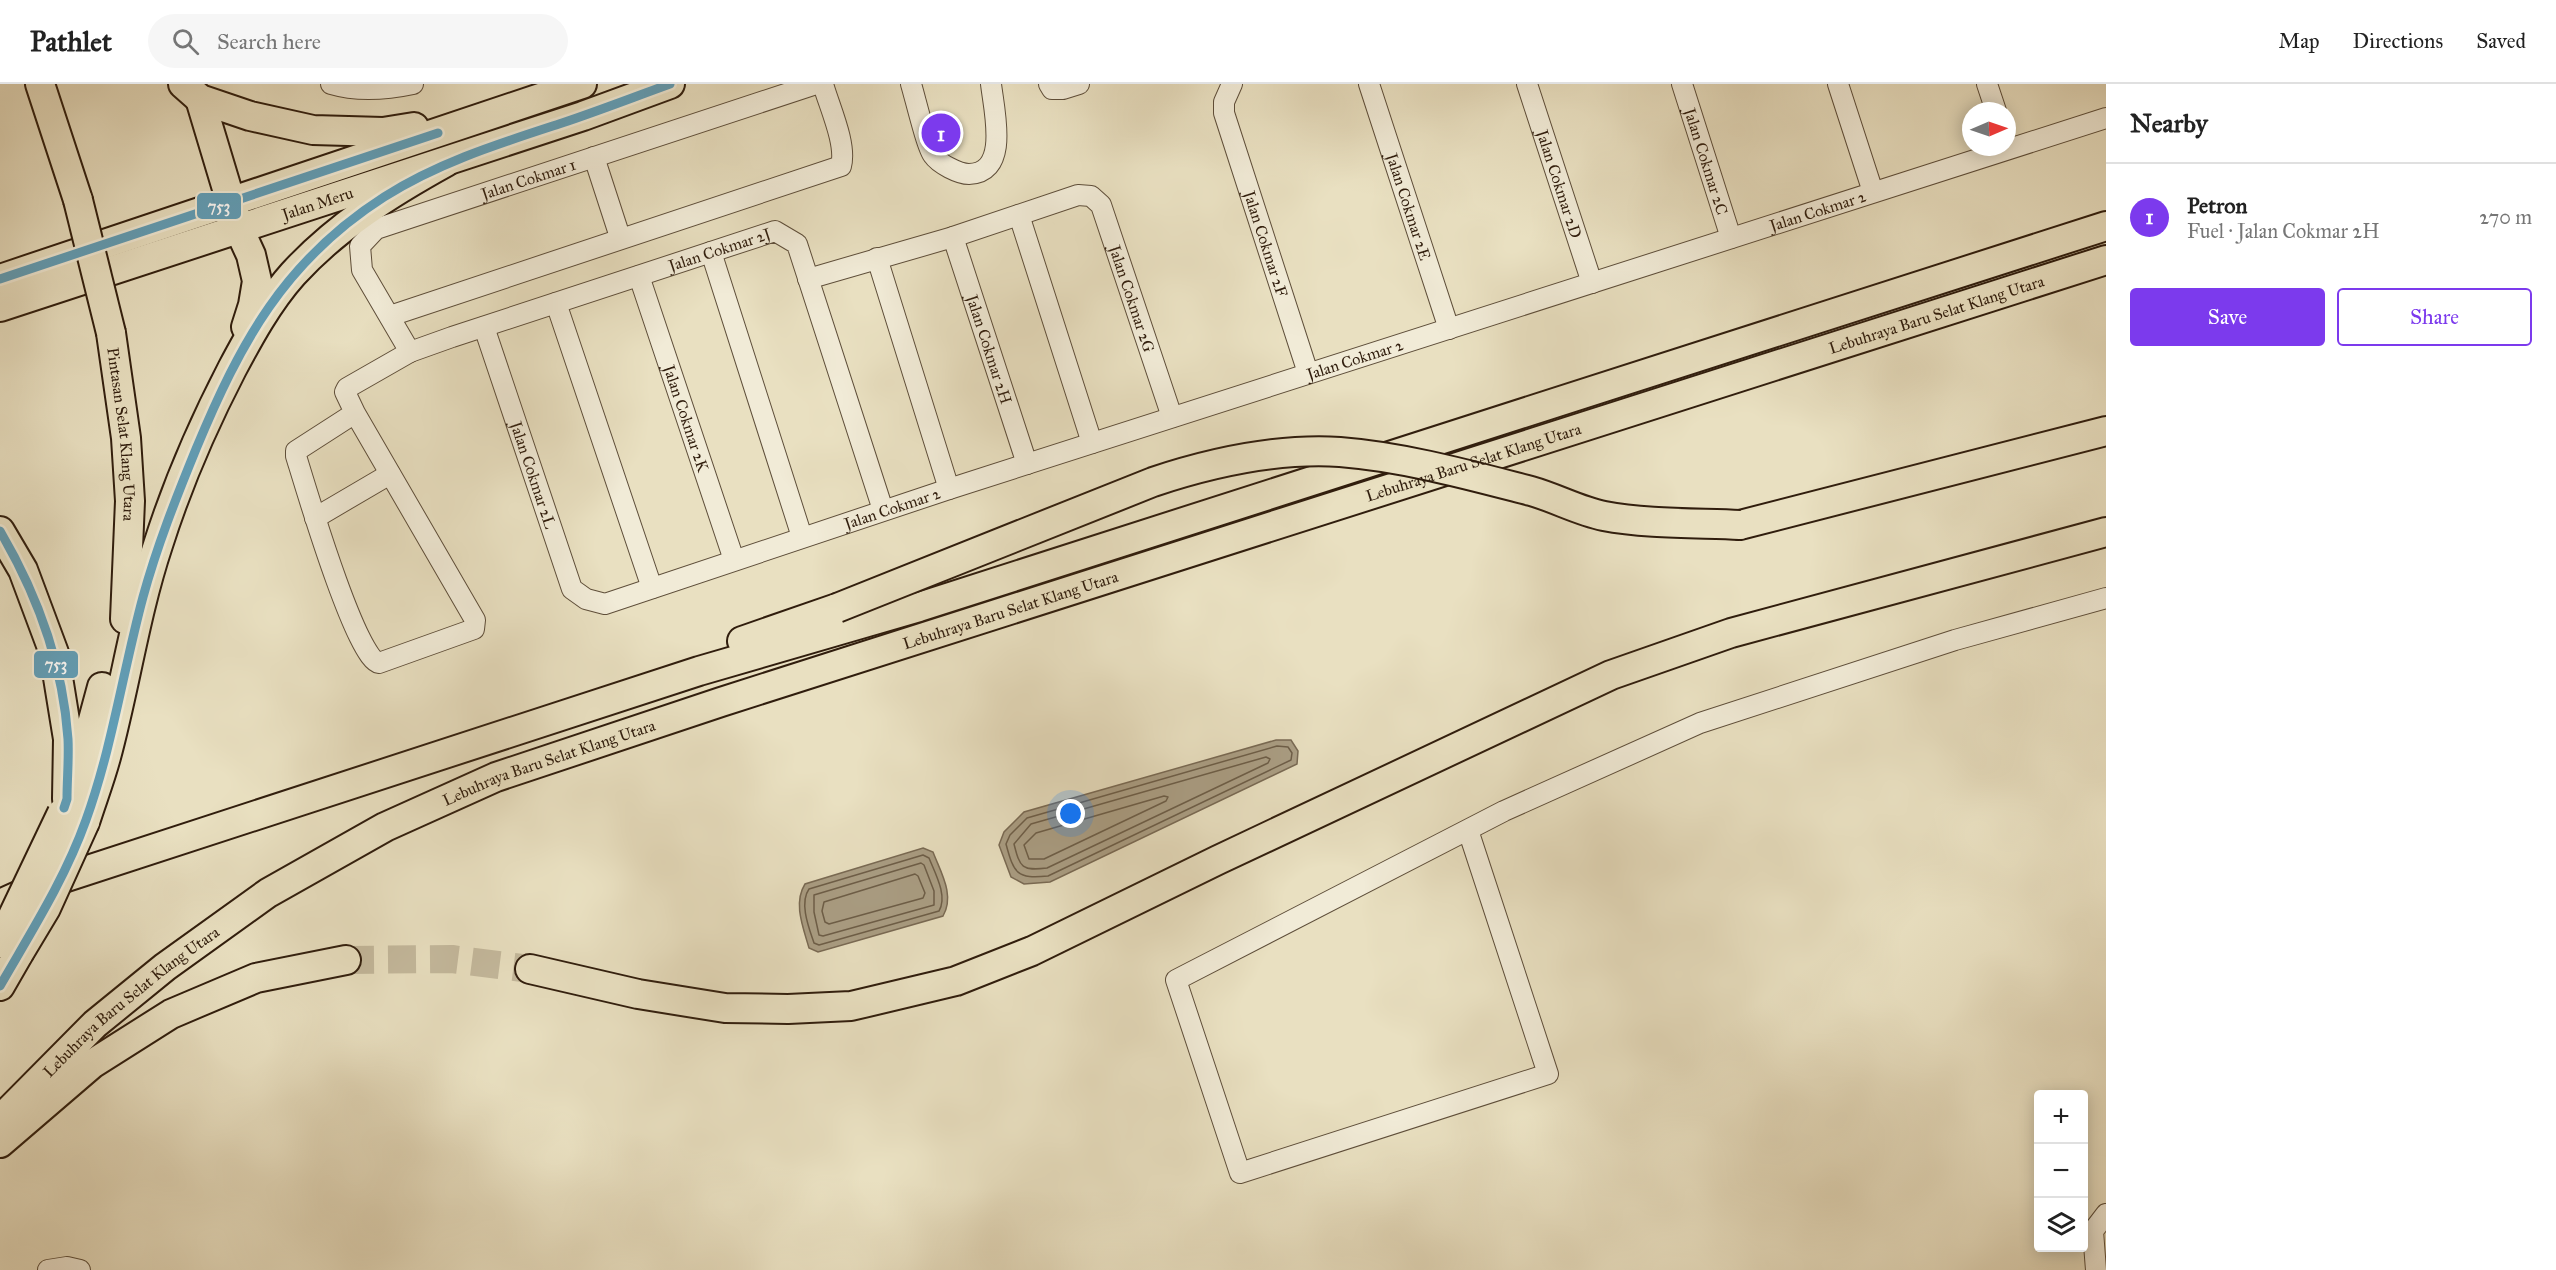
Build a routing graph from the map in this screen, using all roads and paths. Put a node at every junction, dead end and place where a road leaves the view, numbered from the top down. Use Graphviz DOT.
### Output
graph roads {
  1 [pos="40,84"];
  2 [pos="331,84"];
  3 [pos="412,84"];
  4 [pos="582,84"];
  5 [pos="669,84"];
  6 [pos="816,84"];
  7 [pos="823,84"];
  8 [pos="911,84"];
  9 [pos="991,84"];
  10 [pos="1049,84"];
  11 [pos="1079,84"];
  12 [pos="1233,84"];
  13 [pos="1369,84"];
  14 [pos="1527,84"];
  15 [pos="1682,84"];
  16 [pos="1838,84"];
  17 [pos="1987,84"];
  18 [pos="198,89"];
  19 [pos="1993,102"];
  20 [pos="498,112"];
  21 [pos="2106,118"];
  22 [pos="2016,145"];
  23 [pos="1981,156"];
  24 [pos="594,157"];
  25 [pos="446,162"];
  26 [pos="1872,192"];
  27 [pos="231,201"];
  28 [pos="1019,215"];
  29 [pos="2106,226"];
  30 [pos="239,230"];
  31 [pos="620,237"];
  32 [pos="954,237"];
  33 [pos="1731,238"];
  34 [pos="711,252"];
  35 [pos="877,258"];
  36 [pos="2106,260"];
  37 [pos="639,276"];
  38 [pos="0,279"];
  39 [pos="808,279"];
  40 [pos="1592,283"];
  41 [pos="556,303"];
  42 [pos="0,307"];
  43 [pos="390,316"];
  44 [pos="484,327"];
  45 [pos="1449,329"];
  46 [pos="410,352"];
  47 [pos="1308,373"];
  48 [pos="218,396"];
  49 [pos="355,413"];
  50 [pos="1172,417"];
  51 [pos="2106,431"];
  52 [pos="1092,443"];
  53 [pos="1028,464"];
  54 [pos="390,474"];
  55 [pos="949,489"];
  56 [pos="883,510"];
  57 [pos="315,518"];
  58 [pos="2106,532"];
  59 [pos="2,536"];
  60 [pos="802,537"];
  61 [pos="734,560"];
  62 [pos="127,577"];
  63 [pos="652,588"];
  64 [pos="2106,598"];
  65 [pos="605,604"];
  66 [pos="699,671"];
  67 [pos="106,758"];
  68 [pos="72,811"];
  69 [pos="1468,830"];
  70 [pos="0,904"];
  71 [pos="9,948"];
  72 [pos="346,960"];
  73 [pos="530,969"];
  74 [pos="0,986"];
  75 [pos="0,1120"];
  76 [pos="0,1143"];
  77 [pos="2106,1214"];
  78 [pos="48,1270"];
  79 [pos="80,1270"];
  80 [pos="2096,1270"];
  1 -- 62 [label="highway, Pintasan Selat Klang Utara, bridge"];
  2 -- 3 [label="street"];
  4 -- 20 [label="highway, Jalan Meru"];
  5 -- 25 [label="highway, Jalan Meru"];
  6 -- 24 [label="street, Jalan Cokmar 1"];
  7 -- 31 [label="street"];
  8 -- 9 [label="street"];
  10 -- 11 [label="street"];
  12 -- 47 [label="street, Jalan Cokmar 2F"];
  13 -- 45 [label="street, Jalan Cokmar 2E"];
  14 -- 40 [label="street, Jalan Cokmar 2D"];
  15 -- 33 [label="street, Jalan Cokmar 2C"];
  16 -- 26 [label="street"];
  17 -- 19 [label="street"];
  18 -- 20 [label="highway"];
  18 -- 27 [label="highway"];
  20 -- 27 [label="highway, Jalan Meru"];
  21 -- 22 [label="street, Jalan Cokmar 2"];
  23 -- 26 [label="street, Jalan Cokmar 2"];
  24 -- 31 [label="street"];
  24 -- 43 [label="street, Jalan Cokmar 1"];
  25 -- 30 [label="highway, Jalan Meru"];
  25 -- 48 [label="highway"];
  26 -- 33 [label="street, Jalan Cokmar 2"];
  27 -- 30 [label="highway"];
  27 -- 38 [label="highway, Jalan Meru"];
  28 -- 32 [label="street"];
  28 -- 50 [label="street, Jalan Cokmar 2G"];
  28 -- 52 [label="street"];
  29 -- 66 [label="highway, Lebuhraya Baru Selat Klang Utara"];
  30 -- 42 [label="highway, Jalan Meru"];
  30 -- 48 [label="highway"];
  31 -- 43 [label="street"];
  32 -- 35 [label="street"];
  32 -- 53 [label="street, Jalan Cokmar 2H"];
  33 -- 40 [label="street, Jalan Cokmar 2"];
  34 -- 37 [label="street, Jalan Cokmar 2J"];
  34 -- 39 [label="street, Jalan Cokmar 2J"];
  34 -- 60 [label="street"];
  35 -- 39 [label="street"];
  35 -- 55 [label="street"];
  36 -- 75 [label="highway, Lebuhraya Baru Selat Klang Utara"];
  37 -- 41 [label="street, Jalan Cokmar 2J"];
  37 -- 61 [label="street, Jalan Cokmar 2K"];
  39 -- 56 [label="street, Jalan Cokmar 2J"];
  40 -- 45 [label="street, Jalan Cokmar 2"];
  41 -- 44 [label="street, Jalan Cokmar 2J"];
  41 -- 63 [label="street"];
  43 -- 46 [label="street, Jalan Cokmar 1"];
  44 -- 46 [label="street, Jalan Cokmar 2J"];
  44 -- 65 [label="street, Jalan Cokmar 2L"];
  45 -- 47 [label="street, Jalan Cokmar 2"];
  46 -- 49 [label="street, Jalan Cokmar 2J"];
  47 -- 50 [label="street, Jalan Cokmar 2"];
  48 -- 67 [label="highway"];
  49 -- 54 [label="street"];
  49 -- 57 [label="street"];
  50 -- 52 [label="street, Jalan Cokmar 2"];
  51 -- 66 [label="highway, bridge"];
  52 -- 53 [label="street, Jalan Cokmar 2"];
  53 -- 55 [label="street, Jalan Cokmar 2"];
  54 -- 57 [label="street"];
  54 -- 57 [label="street"];
  55 -- 56 [label="street, Jalan Cokmar 2"];
  56 -- 60 [label="street, Jalan Cokmar 2"];
  58 -- 73 [label="highway"];
  59 -- 68 [label="highway"];
  60 -- 61 [label="street, Jalan Cokmar 2"];
  61 -- 63 [label="street, Jalan Cokmar 2"];
  62 -- 67 [label="highway, Pintasan Selat Klang Utara"];
  62 -- 68 [label="highway"];
  63 -- 65 [label="street, Jalan Cokmar 2"];
  64 -- 69 [label="street"];
  66 -- 70 [label="highway, Lebuhraya Baru Selat Klang Utara"];
  67 -- 68 [label="highway"];
  68 -- 71 [label="highway, bridge"];
  69 -- 69 [label="street"];
  71 -- 74 [label="highway"];
  72 -- 76 [label="highway"];
  77 -- 80 [label="street"];
  78 -- 79 [label="street"];
}
